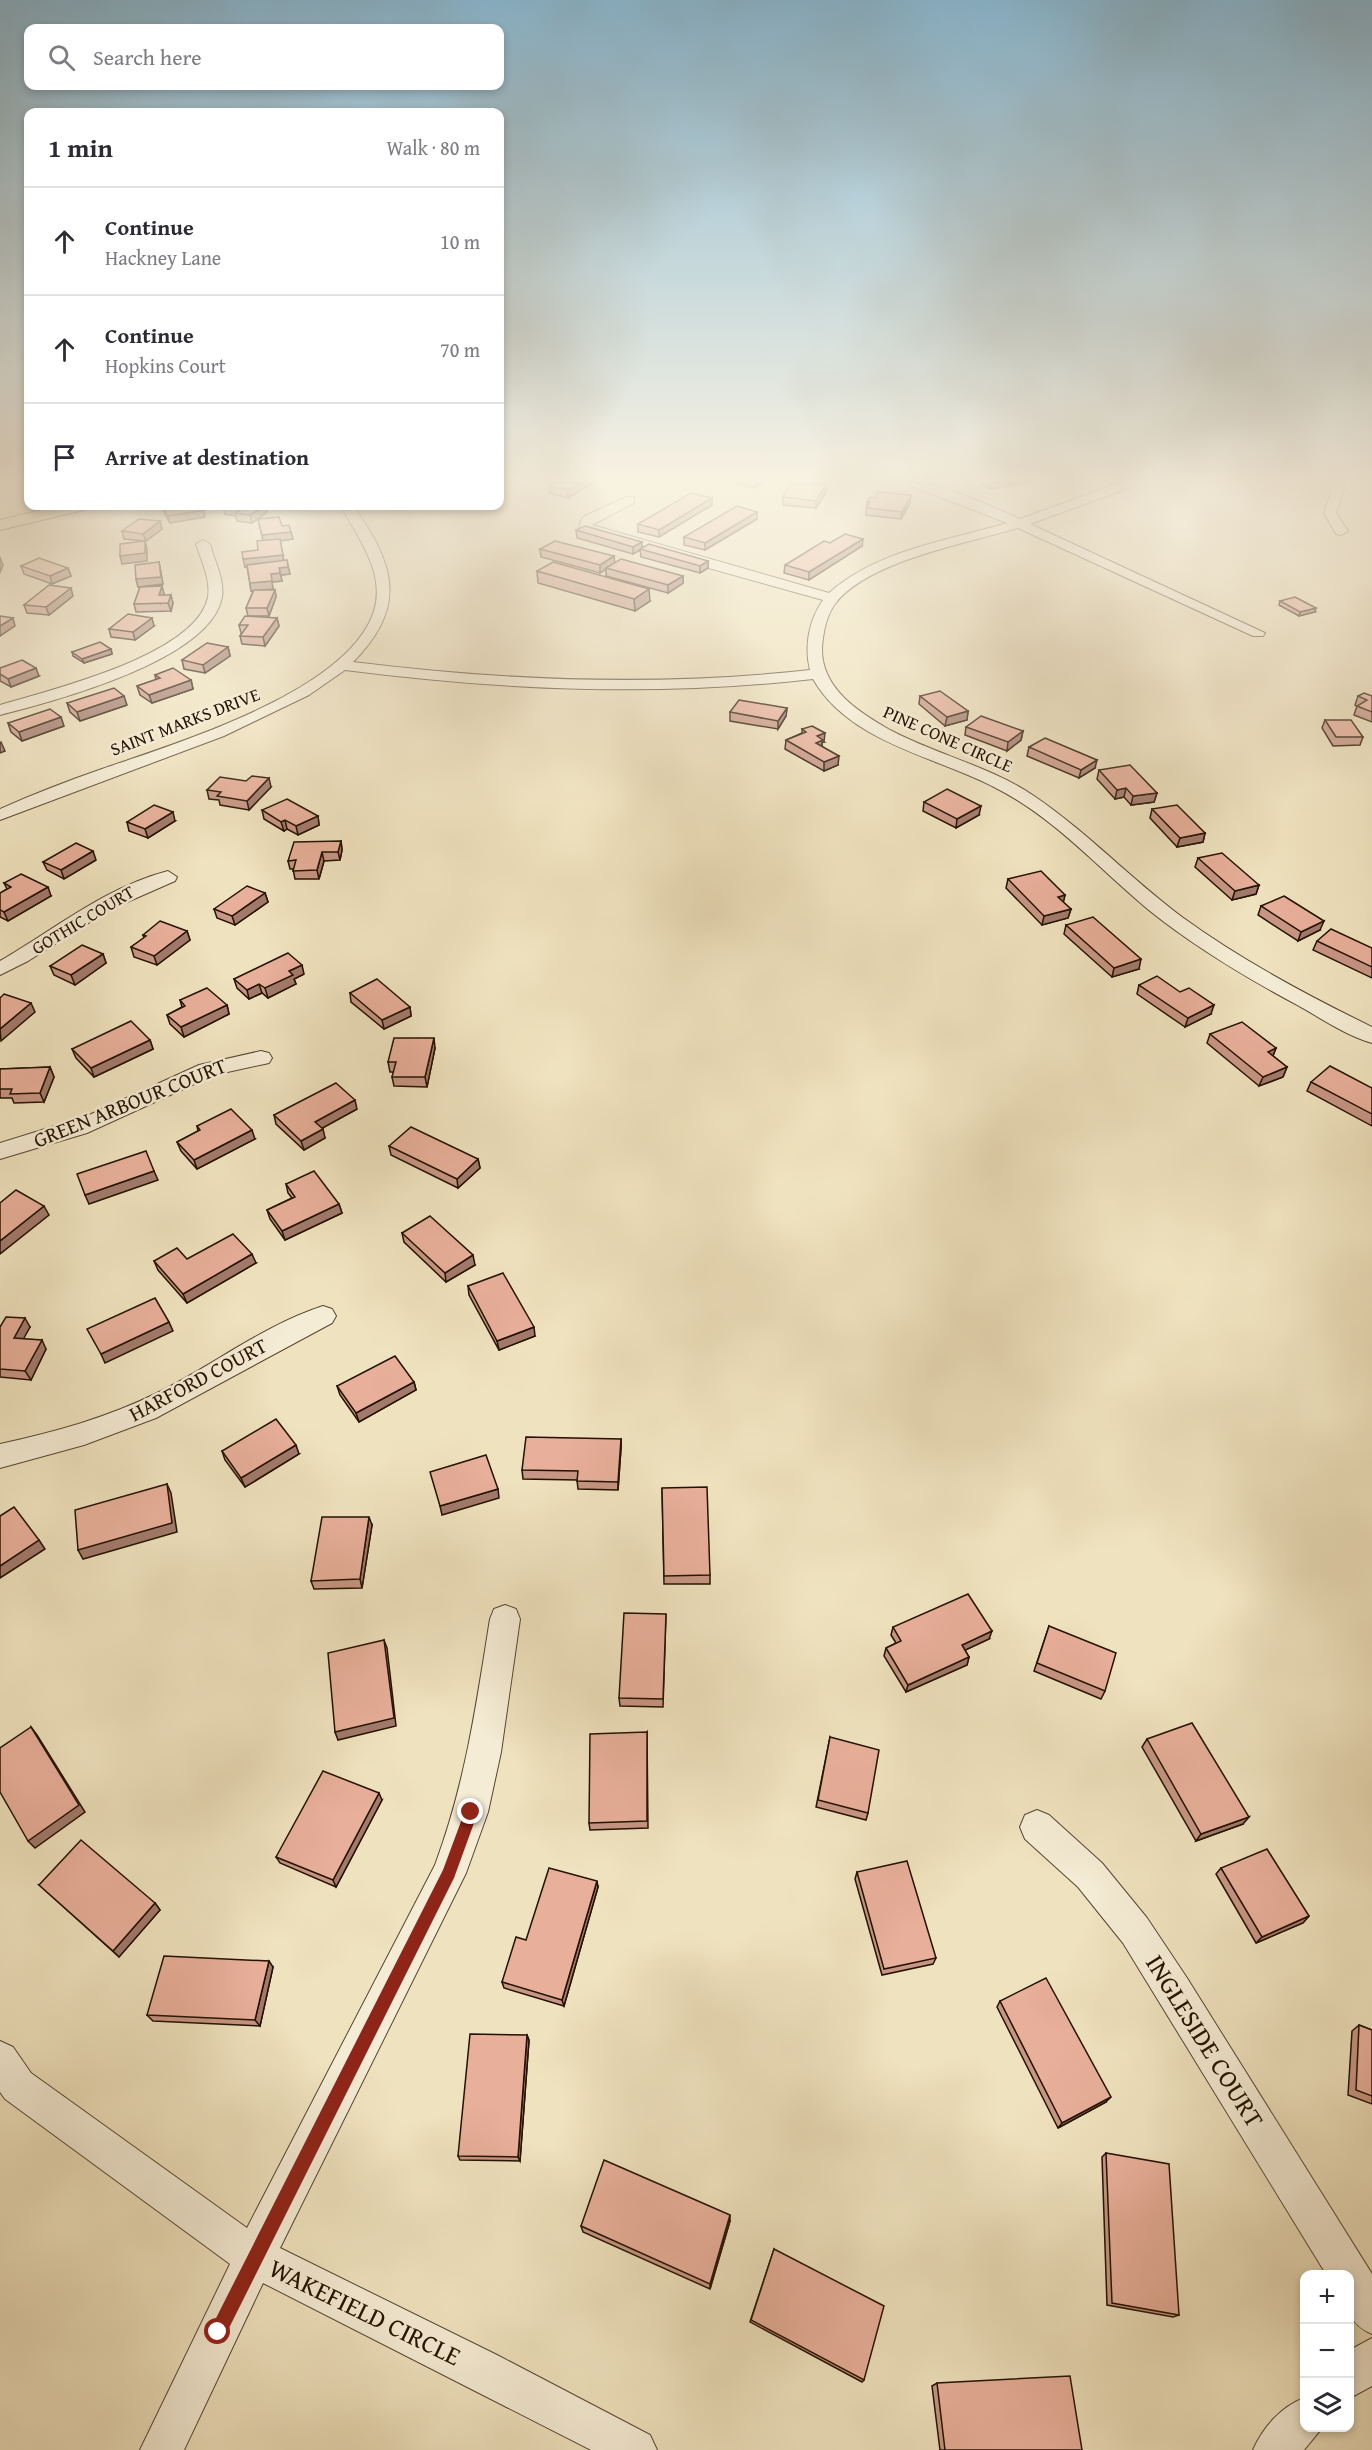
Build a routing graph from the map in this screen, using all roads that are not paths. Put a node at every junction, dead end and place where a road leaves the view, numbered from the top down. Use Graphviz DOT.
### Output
graph roads {
  1 [pos="215,597"];
  2 [pos="383,597"];
  3 [pos="1179,597"];
  4 [pos="831,598"];
  5 [pos="1258,633"];
  6 [pos="340,665"];
  7 [pos="817,674"];
  8 [pos="0,710"];
  9 [pos="0,815"];
  10 [pos="168,878"];
  11 [pos="0,969"];
  12 [pos="1372,1036"];
  13 [pos="261,1058"];
  14 [pos="0,1151"];
  15 [pos="323,1316"];
  16 [pos="0,1456"];
  17 [pos="505,1619"];
  18 [pos="1037,1827"];
  19 [pos="0,2060"];
  20 [pos="254,2257"];
  21 [pos="1346,2270"];
  22 [pos="1354,2283"];
  23 [pos="1372,2313"];
  24 [pos="1372,2359"];
  25 [pos="1354,2374"];
  26 [pos="1300,2424"];
  27 [pos="162,2450"];
  28 [pos="635,2450"];
  29 [pos="1275,2450"];
  1 -- 8 [label="street"];
  2 -- 6 [label="street, SAINT MARKS DRIVE"];
  3 -- 5 [label="street"];
  4 -- 7 [label="street"];
  6 -- 7 [label="street"];
  6 -- 9 [label="street, SAINT MARKS DRIVE"];
  7 -- 12 [label="street, PINE CONE CIRCLE"];
  10 -- 11 [label="street, GOTHIC COURT"];
  13 -- 14 [label="street, GREEN ARBOUR COURT"];
  15 -- 16 [label="street, HARFORD COURT"];
  17 -- 20 [label="street"];
  18 -- 21 [label="street, INGLESIDE COURT"];
  19 -- 20 [label="street, WAKEFIELD CIRCLE"];
  20 -- 27 [label="street"];
  20 -- 28 [label="street, WAKEFIELD CIRCLE"];
  22 -- 23 [label="street, INGLESIDE COURT"];
  24 -- 25 [label="street"];
  26 -- 29 [label="street"];
}
